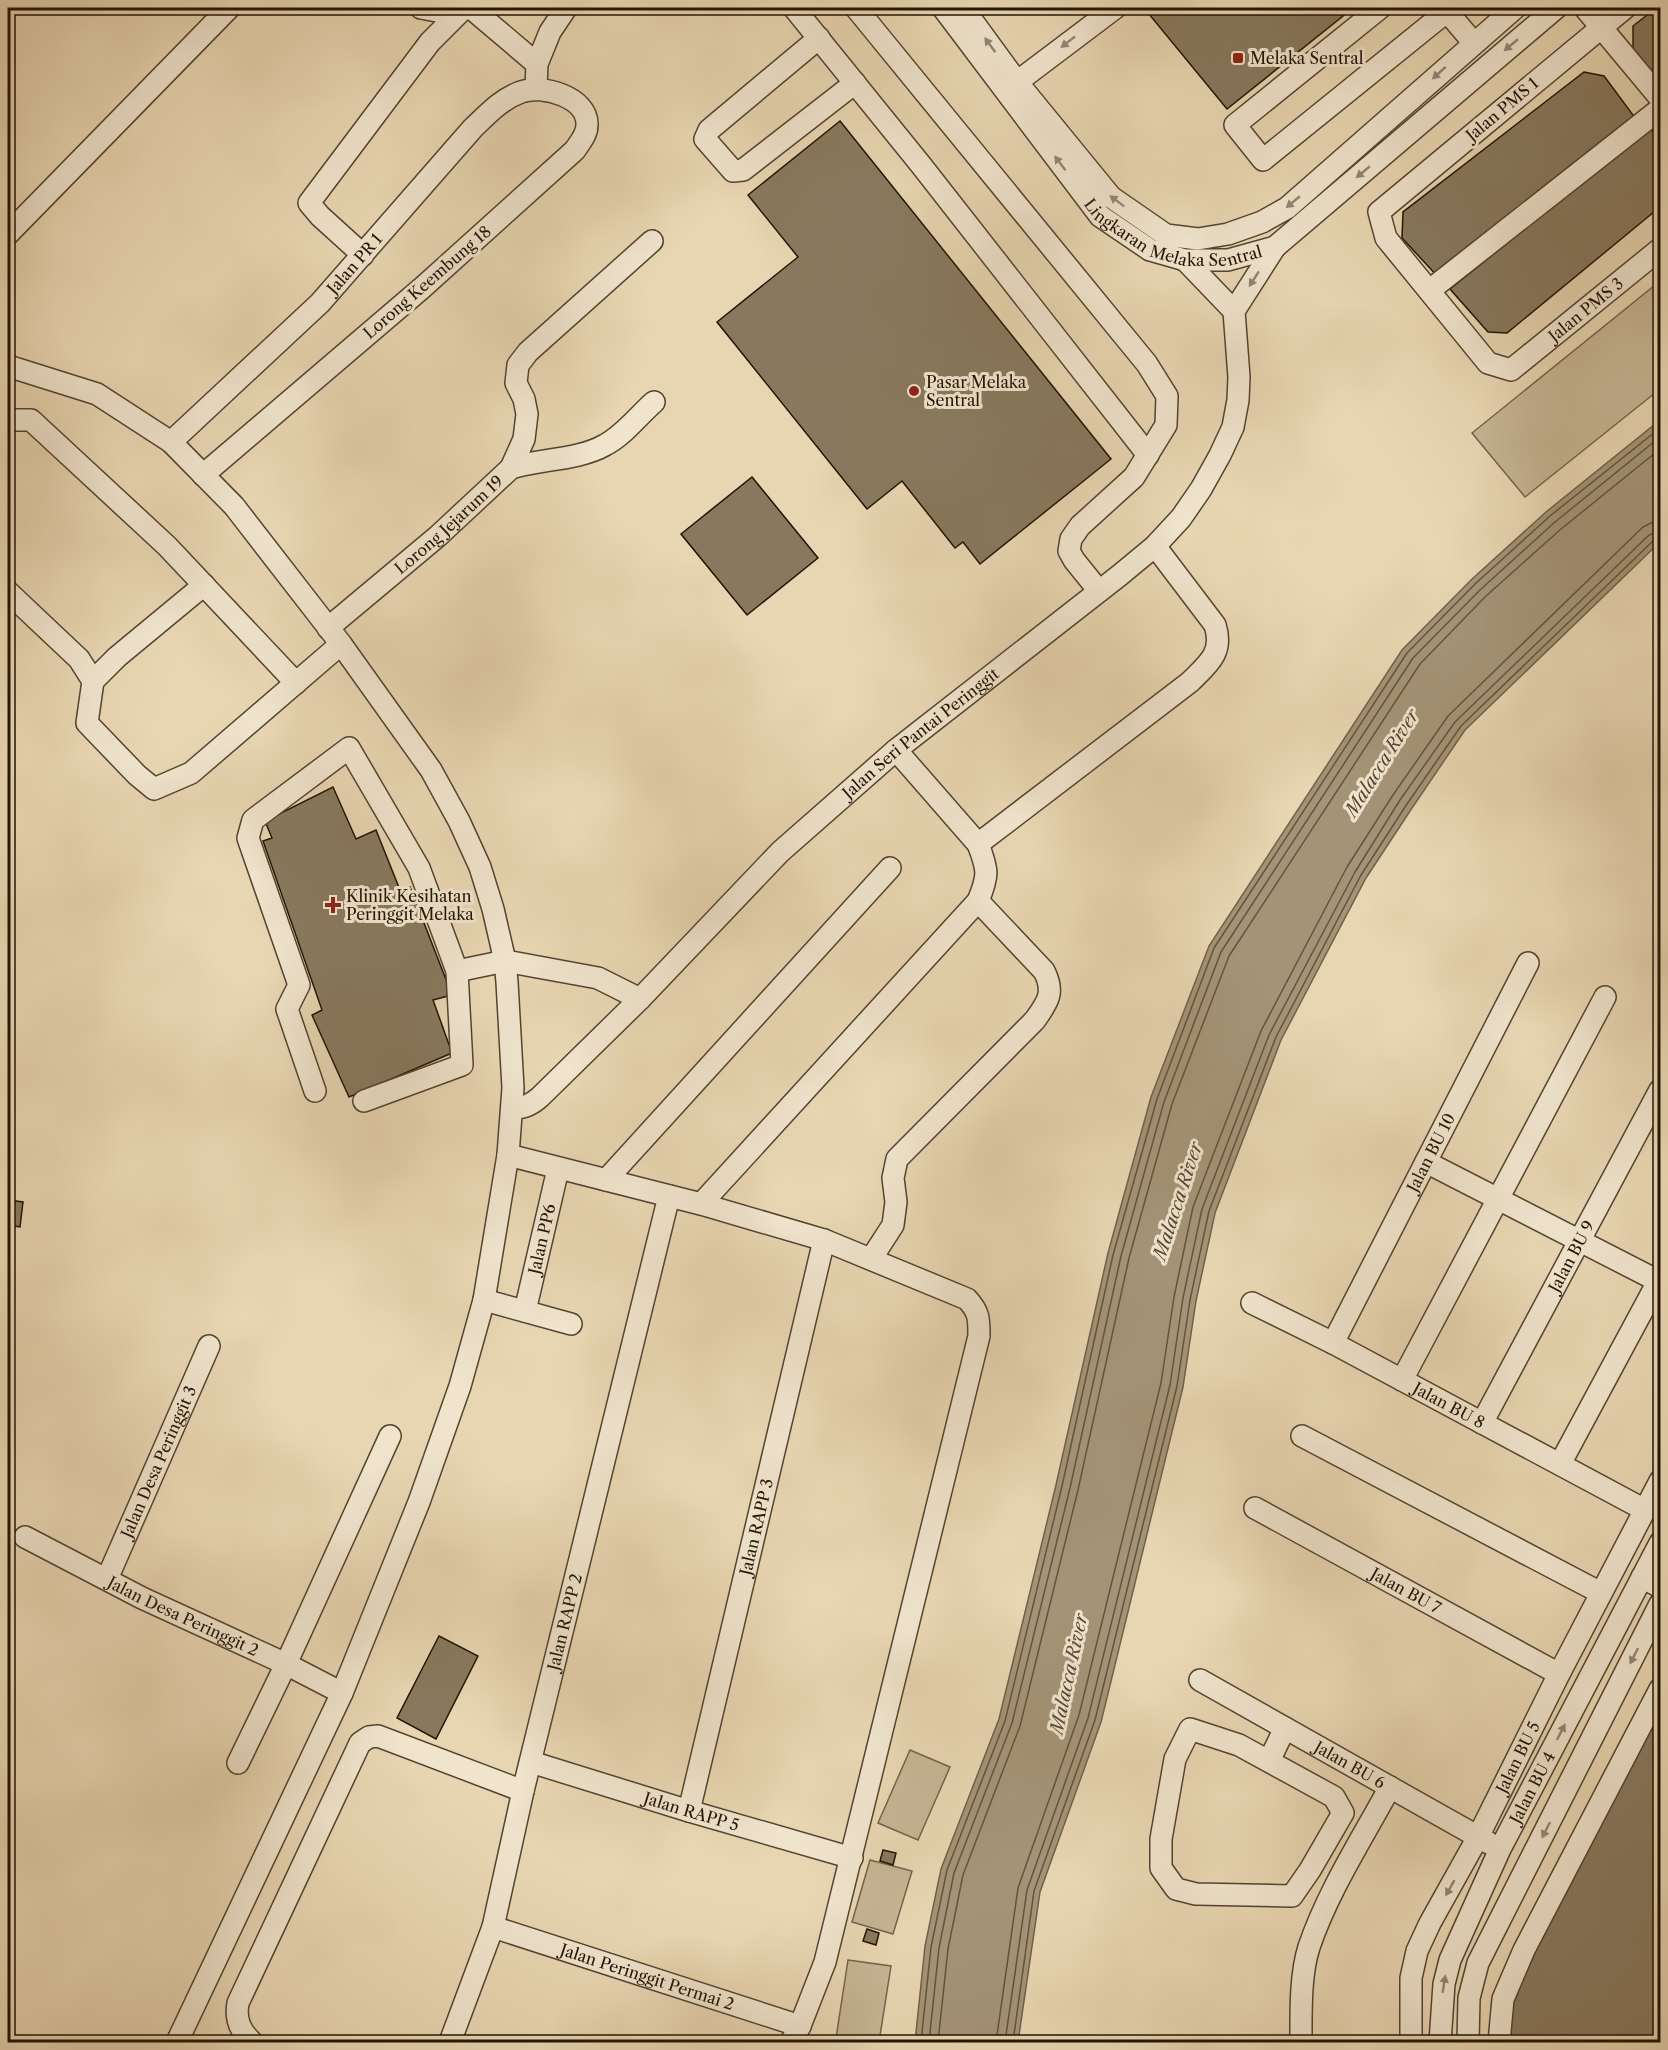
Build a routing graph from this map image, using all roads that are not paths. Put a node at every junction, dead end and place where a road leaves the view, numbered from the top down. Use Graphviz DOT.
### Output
graph roads {
  1 [pos="229,8"];
  2 [pos="421,8"];
  3 [pos="447,8"];
  4 [pos="464,8"];
  5 [pos="471,8"];
  6 [pos="566,8"];
  7 [pos="794,8"];
  8 [pos="856,8"];
  9 [pos="943,8"];
  10 [pos="963,8"];
  11 [pos="1115,8"];
  12 [pos="1380,8"];
  13 [pos="1515,8"];
  14 [pos="1556,8"];
  15 [pos="1585,8"];
  16 [pos="1625,8"];
  17 [pos="1447,9"];
  18 [pos="1601,27"];
  19 [pos="819,38"];
  20 [pos="1473,42"];
  21 [pos="537,64"];
  22 [pos="1017,82"];
  23 [pos="855,83"];
  24 [pos="536,88"];
  25 [pos="1660,98"];
  26 [pos="1660,109"];
  27 [pos="8,234"];
  28 [pos="652,242"];
  29 [pos="1275,247"];
  30 [pos="1660,249"];
  31 [pos="363,255"];
  32 [pos="1185,260"];
  33 [pos="1430,290"];
  34 [pos="1234,311"];
  35 [pos="8,366"];
  36 [pos="654,402"];
  37 [pos="8,420"];
  38 [pos="171,442"];
  39 [pos="1148,455"];
  40 [pos="511,468"];
  41 [pos="203,475"];
  42 [pos="1155,546"];
  43 [pos="204,585"];
  44 [pos="1099,591"];
  45 [pos="8,592"];
  46 [pos="334,636"];
  47 [pos="93,681"];
  48 [pos="296,683"];
  49 [pos="896,750"];
  50 [pos="978,844"];
  51 [pos="890,868"];
  52 [pos="978,901"];
  53 [pos="505,961"];
  54 [pos="1528,963"];
  55 [pos="457,971"];
  56 [pos="1605,997"];
  57 [pos="640,999"];
  58 [pos="1660,1090"];
  59 [pos="315,1091"];
  60 [pos="364,1101"];
  61 [pos="512,1108"];
  62 [pos="507,1155"];
  63 [pos="1426,1162"];
  64 [pos="558,1169"];
  65 [pos="606,1180"];
  66 [pos="669,1196"];
  67 [pos="1498,1199"];
  68 [pos="701,1204"];
  69 [pos="825,1240"];
  70 [pos="1580,1241"];
  71 [pos="871,1259"];
  72 [pos="1660,1280"];
  73 [pos="484,1300"];
  74 [pos="1252,1303"];
  75 [pos="525,1311"];
  76 [pos="571,1324"];
  77 [pos="1333,1343"];
  78 [pos="209,1346"];
  79 [pos="1402,1380"];
  80 [pos="1482,1423"];
  81 [pos="390,1436"];
  82 [pos="1302,1436"];
  83 [pos="1560,1464"];
  84 [pos="1660,1481"];
  85 [pos="1255,1508"];
  86 [pos="1646,1510"];
  87 [pos="25,1538"];
  88 [pos="1660,1543"];
  89 [pos="107,1579"];
  90 [pos="1651,1582"];
  91 [pos="1601,1593"];
  92 [pos="1660,1604"];
  93 [pos="286,1664"];
  94 [pos="1559,1674"];
  95 [pos="1200,1680"];
  96 [pos="1660,1689"];
  97 [pos="342,1694"];
  98 [pos="1285,1728"];
  99 [pos="1269,1761"];
  100 [pos="531,1762"];
  101 [pos="237,1763"];
  102 [pos="1390,1787"];
  103 [pos="523,1791"];
  104 [pos="689,1811"];
  105 [pos="1478,1837"];
  106 [pos="1500,1849"];
  107 [pos="852,1858"];
  108 [pos="493,1927"];
  109 [pos="795,2034"];
  110 [pos="246,2036"];
  111 [pos="177,2043"];
  112 [pos="450,2043"];
  113 [pos="1301,2043"];
  114 [pos="1411,2043"];
  115 [pos="1440,2043"];
  116 [pos="1468,2043"];
  117 [pos="1499,2043"];
  1 -- 27 [label="street"];
  2 -- 3 [label="street"];
  4 -- 31 [label="street"];
  5 -- 21 [label="street"];
  6 -- 21 [label="street"];
  7 -- 19 [label="street"];
  8 -- 39 [label="street"];
  32 -- 9 [label="street, Lingkaran Melaka Sentral, one-way"];
  22 -- 10 [label="street, Lingkaran Melaka Sentral, one-way"];
  11 -- 22 [label="street, one-way"];
  12 -- 17 [label="street"];
  13 -- 20 [label="street, Lingkaran Melaka Sentral"];
  14 -- 29 [label="street, Lingkaran Melaka Sentral, one-way"];
  15 -- 18 [label="street"];
  16 -- 18 [label="street, Jalan PMS 1"];
  17 -- 20 [label="street"];
  18 -- 25 [label="street"];
  18 -- 33 [label="street, Jalan PMS 1"];
  19 -- 23 [label="street"];
  19 -- 23 [label="street"];
  20 -- 22 [label="street, Lingkaran Melaka Sentral, one-way"];
  21 -- 24 [label="street"];
  23 -- 39 [label="street"];
  24 -- 31 [label="street, Jalan PR 1"];
  24 -- 41 [label="street, Lorong Keembung 18"];
  26 -- 33 [label="street"];
  28 -- 40 [label="street, Lorong Jejarum 19"];
  29 -- 32 [label="street, Lingkaran Melaka Sentral"];
  29 -- 34 [label="street, one-way"];
  30 -- 33 [label="street, Jalan PMS 3"];
  31 -- 38 [label="street, Jalan PR 1"];
  32 -- 34 [label="street"];
  34 -- 42 [label="street, Jalan Seri Pantai Peringgit"];
  35 -- 38 [label="street"];
  36 -- 40 [label="street"];
  37 -- 43 [label="street"];
  38 -- 41 [label="street"];
  39 -- 44 [label="street"];
  40 -- 46 [label="street, Lorong Jejarum 19"];
  41 -- 46 [label="street"];
  42 -- 44 [label="street, Jalan Seri Pantai Peringgit"];
  42 -- 50 [label="street"];
  43 -- 47 [label="street"];
  43 -- 48 [label="street"];
  44 -- 49 [label="street, Jalan Seri Pantai Peringgit"];
  45 -- 47 [label="street"];
  46 -- 48 [label="street, Lorong Jejarum 19"];
  46 -- 53 [label="street"];
  47 -- 48 [label="street, Lorong Jejarum 19"];
  49 -- 50 [label="street"];
  49 -- 57 [label="street, Jalan Seri Pantai Peringgit"];
  50 -- 52 [label="street"];
  51 -- 65 [label="street"];
  52 -- 68 [label="street"];
  52 -- 71 [label="street"];
  53 -- 55 [label="street"];
  53 -- 57 [label="street"];
  53 -- 61 [label="street"];
  54 -- 63 [label="street, Jalan BU 10"];
  55 -- 59 [label="street"];
  55 -- 60 [label="street"];
  56 -- 67 [label="street"];
  57 -- 61 [label="street, Jalan Seri Pantai Peringgit"];
  58 -- 70 [label="street, Jalan BU 9"];
  61 -- 62 [label="street"];
  62 -- 64 [label="street"];
  62 -- 73 [label="street"];
  63 -- 67 [label="street"];
  63 -- 77 [label="street, Jalan BU 10"];
  64 -- 65 [label="street"];
  64 -- 75 [label="street, Jalan PP6"];
  65 -- 66 [label="street"];
  66 -- 68 [label="street"];
  66 -- 100 [label="street, Jalan RAPP 2"];
  67 -- 70 [label="street"];
  67 -- 79 [label="street"];
  68 -- 69 [label="street"];
  69 -- 71 [label="street"];
  69 -- 104 [label="street, Jalan RAPP 3"];
  70 -- 72 [label="street"];
  70 -- 80 [label="street, Jalan BU 9"];
  71 -- 107 [label="street"];
  72 -- 83 [label="street"];
  73 -- 75 [label="street"];
  73 -- 97 [label="street"];
  74 -- 77 [label="street, Jalan BU 8"];
  75 -- 76 [label="street"];
  77 -- 79 [label="street, Jalan BU 8"];
  78 -- 89 [label="street, Jalan Desa Peringgit 3"];
  79 -- 80 [label="street, Jalan BU 8"];
  80 -- 83 [label="street, Jalan BU 8"];
  81 -- 93 [label="street"];
  82 -- 91 [label="street"];
  83 -- 86 [label="street, Jalan BU 8"];
  84 -- 86 [label="street, Jalan BU 5"];
  85 -- 94 [label="street, Jalan BU 7"];
  86 -- 91 [label="street, Jalan BU 5"];
  87 -- 89 [label="street, Jalan Desa Peringgit 2"];
  88 -- 90 [label="street, Jalan BU 4"];
  89 -- 93 [label="street, Jalan Desa Peringgit 2"];
  106 -- 90 [label="street, Jalan BU 4, one-way"];
  91 -- 94 [label="street, Jalan BU 5"];
  92 -- 116 [label="street, Jalan BU 4, one-way"];
  93 -- 97 [label="street, Jalan Desa Peringgit 2"];
  93 -- 101 [label="street"];
  94 -- 105 [label="street, Jalan BU 5"];
  95 -- 98 [label="street, Jalan BU 6"];
  96 -- 117 [label="street"];
  97 -- 111 [label="street"];
  98 -- 99 [label="street"];
  98 -- 102 [label="street, Jalan BU 6"];
  99 -- 99 [label="street"];
  100 -- 103 [label="street, Jalan RAPP 2"];
  100 -- 104 [label="street, Jalan RAPP 5"];
  102 -- 105 [label="street, Jalan BU 6"];
  102 -- 113 [label="street"];
  103 -- 108 [label="street, Jalan RAPP 2"];
  103 -- 110 [label="street"];
  104 -- 107 [label="street, Jalan RAPP 5"];
  105 -- 106 [label="street, Jalan BU 6"];
  105 -- 114 [label="street, Jalan BU 5, one-way"];
  115 -- 106 [label="street, Jalan BU 4, one-way"];
  107 -- 109 [label="street"];
  108 -- 109 [label="street, Jalan Peringgit Permai 2"];
  108 -- 112 [label="street, Jalan RAPP 2"];
}
